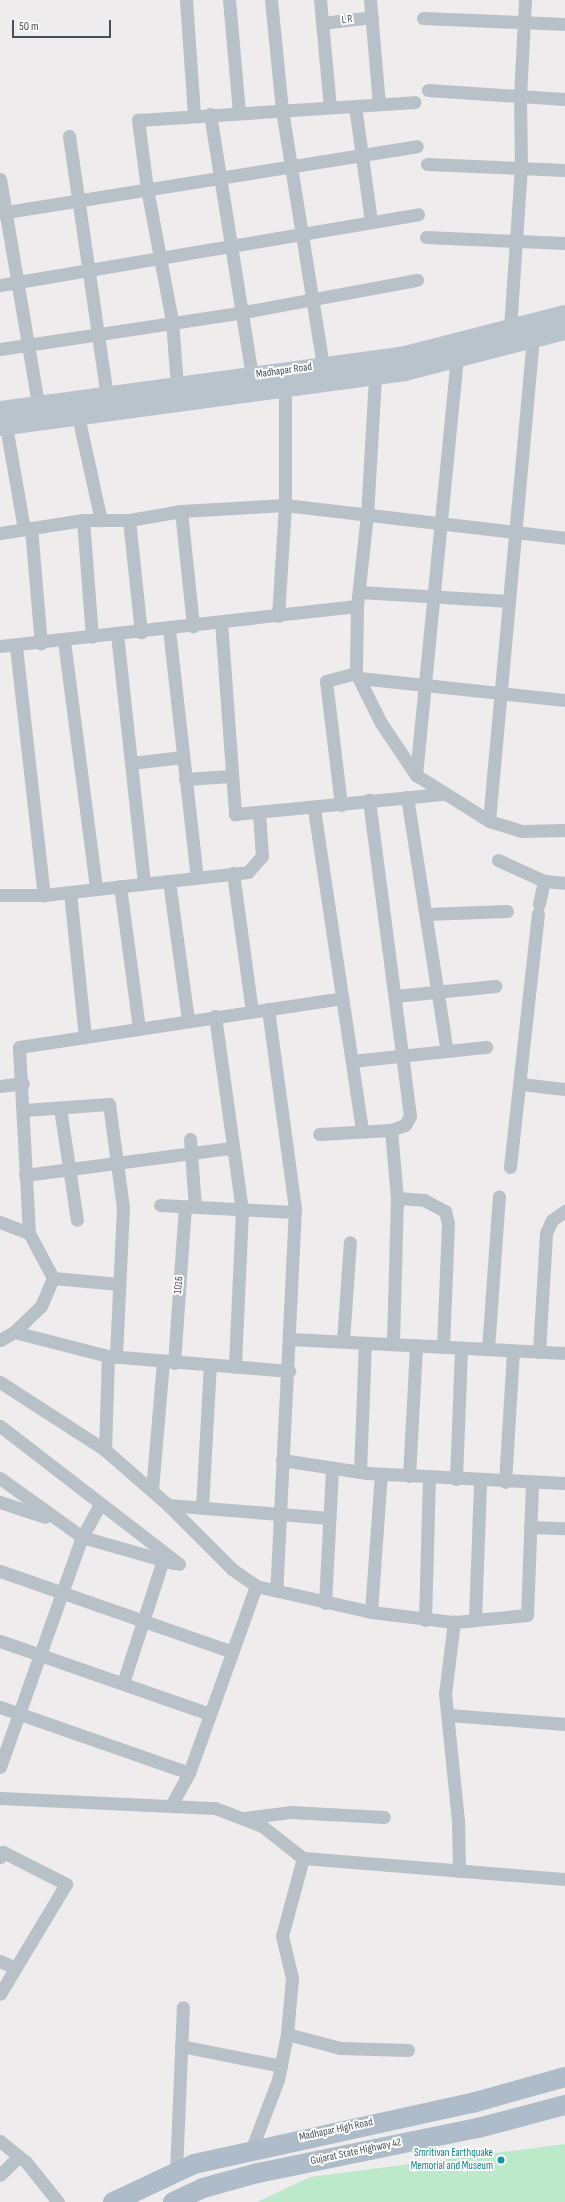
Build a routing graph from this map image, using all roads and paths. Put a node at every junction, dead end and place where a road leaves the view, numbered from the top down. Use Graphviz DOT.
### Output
graph roads {
  1 [pos="186,0"];
  2 [pos="229,0"];
  3 [pos="271,0"];
  4 [pos="320,0"];
  5 [pos="370,0"];
  6 [pos="525,0"];
  7 [pos="372,18"];
  8 [pos="424,18"];
  9 [pos="322,23"];
  10 [pos="525,23"];
  11 [pos="565,24"];
  12 [pos="428,90"];
  13 [pos="520,96"];
  14 [pos="565,99"];
  15 [pos="414,102"];
  16 [pos="380,104"];
  17 [pos="355,106"];
  18 [pos="330,107"];
  19 [pos="282,110"];
  20 [pos="239,112"];
  21 [pos="210,114"];
  22 [pos="194,115"];
  23 [pos="69,136"];
  24 [pos="417,146"];
  25 [pos="360,156"];
  26 [pos="427,164"];
  27 [pos="292,166"];
  28 [pos="521,168"];
  29 [pos="565,170"];
  30 [pos="220,178"];
  31 [pos="0,179"];
  32 [pos="147,190"];
  33 [pos="78,201"];
  34 [pos="3,212"];
  35 [pos="418,214"];
  36 [pos="371,222"];
  37 [pos="302,234"];
  38 [pos="426,237"];
  39 [pos="516,241"];
  40 [pos="565,243"];
  41 [pos="232,245"];
  42 [pos="160,257"];
  43 [pos="88,270"];
  44 [pos="417,280"];
  45 [pos="18,282"];
  46 [pos="0,285"];
  47 [pos="313,299"];
  48 [pos="244,312"];
  49 [pos="565,314"];
  50 [pos="172,321"];
  51 [pos="510,328"];
  52 [pos="565,331"];
  53 [pos="99,333"];
  54 [pos="533,340"];
  55 [pos="28,345"];
  56 [pos="0,349"];
  57 [pos="457,359"];
  58 [pos="323,365"];
  59 [pos="252,375"];
  60 [pos="375,377"];
  61 [pos="177,385"];
  62 [pos="285,388"];
  63 [pos="107,394"];
  64 [pos="38,404"];
  65 [pos="78,416"];
  66 [pos="2,421"];
  67 [pos="285,505"];
  68 [pos="181,511"];
  69 [pos="367,514"];
  70 [pos="83,520"];
  71 [pos="128,520"];
  72 [pos="101,521"];
  73 [pos="441,523"];
  74 [pos="28,528"];
  75 [pos="515,532"];
  76 [pos="0,533"];
  77 [pos="565,538"];
  78 [pos="359,592"];
  79 [pos="434,596"];
  80 [pos="509,601"];
  81 [pos="357,606"];
  82 [pos="278,616"];
  83 [pos="221,622"];
  84 [pos="193,626"];
  85 [pos="169,628"];
  86 [pos="141,632"];
  87 [pos="117,634"];
  88 [pos="92,638"];
  89 [pos="64,641"];
  90 [pos="41,644"];
  91 [pos="0,646"];
  92 [pos="16,647"];
  93 [pos="358,676"];
  94 [pos="425,686"];
  95 [pos="501,694"];
  96 [pos="565,700"];
  97 [pos="183,757"];
  98 [pos="132,763"];
  99 [pos="416,775"];
  100 [pos="231,776"];
  101 [pos="185,779"];
  102 [pos="442,794"];
  103 [pos="407,797"];
  104 [pos="369,800"];
  105 [pos="341,805"];
  106 [pos="314,809"];
  107 [pos="259,813"];
  108 [pos="489,821"];
  109 [pos="565,828"];
  110 [pos="498,860"];
  111 [pos="233,873"];
  112 [pos="197,877"];
  113 [pos="169,881"];
  114 [pos="544,881"];
  115 [pos="144,883"];
  116 [pos="565,883"];
  117 [pos="120,886"];
  118 [pos="96,889"];
  119 [pos="70,892"];
  120 [pos="0,895"];
  121 [pos="44,895"];
  122 [pos="506,911"];
  123 [pos="426,914"];
  124 [pos="496,986"];
  125 [pos="438,990"];
  126 [pos="395,996"];
  127 [pos="342,998"];
  128 [pos="268,1008"];
  129 [pos="252,1011"];
  130 [pos="216,1016"];
  131 [pos="188,1020"];
  132 [pos="139,1028"];
  133 [pos="85,1037"];
  134 [pos="486,1047"];
  135 [pos="447,1051"];
  136 [pos="402,1054"];
  137 [pos="352,1060"];
  138 [pos="23,1083"];
  139 [pos="521,1084"];
  140 [pos="0,1086"];
  141 [pos="565,1089"];
  142 [pos="60,1108"];
  143 [pos="24,1110"];
  144 [pos="362,1130"];
  145 [pos="391,1130"];
  146 [pos="319,1134"];
  147 [pos="190,1139"];
  148 [pos="232,1148"];
  149 [pos="191,1153"];
  150 [pos="117,1165"];
  151 [pos="510,1167"];
  152 [pos="69,1172"];
  153 [pos="25,1175"];
  154 [pos="499,1196"];
  155 [pos="397,1198"];
  156 [pos="160,1205"];
  157 [pos="190,1207"];
  158 [pos="242,1210"];
  159 [pos="565,1211"];
  160 [pos="295,1212"];
  161 [pos="77,1220"];
  162 [pos="0,1222"];
  163 [pos="29,1233"];
  164 [pos="350,1242"];
  165 [pos="53,1278"];
  166 [pos="119,1284"];
  167 [pos="14,1332"];
  168 [pos="290,1338"];
  169 [pos="0,1340"];
  170 [pos="343,1341"];
  171 [pos="365,1343"];
  172 [pos="394,1344"];
  173 [pos="416,1345"];
  174 [pos="443,1347"];
  175 [pos="462,1348"];
  176 [pos="488,1349"];
  177 [pos="513,1351"];
  178 [pos="539,1352"];
  179 [pos="565,1353"];
  180 [pos="112,1357"];
  181 [pos="168,1363"];
  182 [pos="210,1365"];
  183 [pos="234,1367"];
  184 [pos="289,1371"];
  185 [pos="0,1382"];
  186 [pos="0,1426"];
  187 [pos="105,1450"];
  188 [pos="282,1460"];
  189 [pos="332,1468"];
  190 [pos="360,1472"];
  191 [pos="382,1474"];
  192 [pos="409,1476"];
  193 [pos="429,1477"];
  194 [pos="0,1478"];
  195 [pos="456,1479"];
  196 [pos="480,1481"];
  197 [pos="505,1482"];
  198 [pos="532,1482"];
  199 [pos="565,1483"];
  200 [pos="152,1490"];
  201 [pos="0,1502"];
  202 [pos="168,1505"];
  203 [pos="99,1506"];
  204 [pos="202,1507"];
  205 [pos="280,1513"];
  206 [pos="329,1518"];
  207 [pos="56,1521"];
  208 [pos="530,1527"];
  209 [pos="565,1528"];
  210 [pos="82,1537"];
  211 [pos="163,1560"];
  212 [pos="0,1571"];
  213 [pos="256,1586"];
  214 [pos="276,1591"];
  215 [pos="65,1592"];
  216 [pos="325,1603"];
  217 [pos="371,1612"];
  218 [pos="425,1620"];
  219 [pos="475,1620"];
  220 [pos="145,1621"];
  221 [pos="454,1622"];
  222 [pos="0,1641"];
  223 [pos="232,1652"];
  224 [pos="42,1655"];
  225 [pos="123,1683"];
  226 [pos="0,1707"];
  227 [pos="20,1714"];
  228 [pos="210,1714"];
  229 [pos="448,1715"];
  230 [pos="565,1724"];
  231 [pos="0,1767"];
  232 [pos="189,1773"];
  233 [pos="0,1798"];
  234 [pos="172,1804"];
  235 [pos="384,1817"];
  236 [pos="244,1818"];
  237 [pos="0,1858"];
  238 [pos="303,1858"];
  239 [pos="458,1871"];
  240 [pos="565,1879"];
  241 [pos="0,1961"];
  242 [pos="16,1968"];
  243 [pos="0,1994"];
  244 [pos="183,2007"];
  245 [pos="287,2034"];
  246 [pos="181,2046"];
  247 [pos="408,2050"];
  248 [pos="281,2066"];
  249 [pos="565,2078"];
  250 [pos="565,2105"];
  251 [pos="0,2141"];
  252 [pos="252,2148"];
  253 [pos="18,2157"];
  254 [pos="176,2172"];
  255 [pos="0,2175"];
  256 [pos="58,2202"];
  257 [pos="113,2202"];
  258 [pos="173,2202"];
  1 -- 22 [label="street"];
  2 -- 20 [label="street"];
  3 -- 19 [label="street"];
  4 -- 9 [label="street"];
  5 -- 7 [label="street"];
  6 -- 10 [label="street"];
  7 -- 9 [label="street, L R"];
  7 -- 16 [label="street"];
  8 -- 10 [label="street"];
  9 -- 18 [label="street"];
  10 -- 11 [label="street"];
  10 -- 13 [label="street"];
  12 -- 13 [label="street"];
  13 -- 14 [label="street"];
  13 -- 28 [label="street"];
  15 -- 16 [label="street"];
  16 -- 17 [label="street"];
  17 -- 18 [label="street"];
  17 -- 25 [label="street"];
  18 -- 19 [label="street"];
  19 -- 20 [label="street"];
  19 -- 27 [label="street"];
  20 -- 21 [label="street"];
  21 -- 22 [label="street"];
  21 -- 30 [label="street"];
  22 -- 32 [label="street"];
  23 -- 33 [label="street"];
  24 -- 25 [label="street"];
  25 -- 27 [label="street"];
  25 -- 36 [label="street"];
  26 -- 28 [label="street"];
  27 -- 30 [label="street"];
  27 -- 37 [label="street"];
  28 -- 29 [label="street"];
  28 -- 39 [label="street"];
  30 -- 32 [label="street"];
  30 -- 41 [label="street"];
  31 -- 34 [label="street"];
  32 -- 33 [label="street"];
  32 -- 42 [label="street"];
  33 -- 34 [label="street"];
  33 -- 43 [label="street"];
  34 -- 45 [label="street"];
  35 -- 36 [label="street"];
  36 -- 37 [label="street"];
  37 -- 41 [label="street"];
  37 -- 47 [label="street"];
  38 -- 39 [label="street"];
  39 -- 40 [label="street"];
  39 -- 51 [label="street"];
  41 -- 42 [label="street"];
  41 -- 48 [label="street"];
  42 -- 43 [label="street"];
  42 -- 50 [label="street"];
  43 -- 45 [label="street"];
  43 -- 53 [label="street"];
  44 -- 47 [label="street"];
  45 -- 46 [label="street"];
  45 -- 55 [label="street"];
  47 -- 48 [label="street"];
  47 -- 58 [label="street"];
  48 -- 50 [label="street"];
  48 -- 59 [label="street"];
  49 -- 51 [label="main road, Madhapar Road"];
  50 -- 53 [label="street"];
  50 -- 61 [label="street"];
  51 -- 58 [label="main road, Madhapar Road"];
  52 -- 54 [label="main road, Madhapar Road"];
  53 -- 55 [label="street"];
  53 -- 63 [label="street"];
  54 -- 57 [label="main road, Madhapar Road"];
  54 -- 75 [label="street"];
  55 -- 56 [label="street"];
  55 -- 64 [label="street"];
  57 -- 60 [label="main road, Madhapar Road"];
  57 -- 73 [label="street"];
  58 -- 59 [label="main road, Madhapar Road"];
  59 -- 61 [label="main road, Madhapar Road"];
  60 -- 62 [label="main road, Madhapar Road"];
  60 -- 69 [label="street"];
  61 -- 63 [label="main road, Madhapar Road"];
  62 -- 65 [label="main road, Madhapar Road"];
  62 -- 67 [label="street"];
  63 -- 64 [label="main road, Madhapar Road"];
  64 -- 66 [label="main road, Madhapar Road"];
  65 -- 66 [label="main road, Madhapar Road"];
  65 -- 72 [label="street"];
  66 -- 74 [label="street"];
  67 -- 68 [label="street"];
  67 -- 69 [label="street"];
  67 -- 82 [label="street"];
  68 -- 71 [label="street"];
  68 -- 84 [label="street"];
  69 -- 73 [label="street"];
  69 -- 78 [label="street"];
  70 -- 72 [label="street"];
  70 -- 74 [label="street"];
  70 -- 88 [label="street"];
  71 -- 72 [label="street"];
  71 -- 86 [label="street"];
  73 -- 75 [label="street"];
  73 -- 79 [label="street"];
  74 -- 76 [label="street"];
  74 -- 90 [label="street"];
  75 -- 77 [label="street"];
  75 -- 80 [label="street"];
  78 -- 79 [label="street"];
  78 -- 81 [label="street"];
  79 -- 80 [label="street"];
  79 -- 94 [label="street"];
  80 -- 95 [label="street"];
  81 -- 82 [label="street"];
  81 -- 93 [label="street"];
  82 -- 83 [label="street"];
  83 -- 84 [label="street"];
  83 -- 100 [label="street"];
  84 -- 85 [label="street"];
  85 -- 86 [label="street"];
  85 -- 97 [label="street"];
  86 -- 87 [label="street"];
  87 -- 88 [label="street"];
  87 -- 98 [label="street"];
  88 -- 89 [label="street"];
  89 -- 90 [label="street"];
  89 -- 118 [label="street"];
  90 -- 92 [label="street"];
  91 -- 92 [label="street"];
  92 -- 121 [label="street"];
  93 -- 94 [label="street"];
  93 -- 99 [label="street"];
  93 -- 105 [label="street"];
  94 -- 95 [label="street"];
  94 -- 99 [label="street"];
  95 -- 96 [label="street"];
  95 -- 108 [label="street"];
  97 -- 98 [label="street"];
  97 -- 101 [label="street"];
  98 -- 115 [label="street"];
  99 -- 102 [label="street"];
  100 -- 101 [label="street"];
  100 -- 107 [label="street"];
  101 -- 112 [label="street"];
  102 -- 103 [label="street"];
  102 -- 108 [label="street"];
  103 -- 104 [label="street"];
  103 -- 123 [label="street"];
  104 -- 105 [label="street"];
  104 -- 126 [label="street"];
  105 -- 106 [label="street"];
  106 -- 107 [label="street"];
  106 -- 127 [label="street"];
  107 -- 111 [label="street"];
  108 -- 109 [label="street"];
  110 -- 114 [label="street"];
  111 -- 112 [label="street"];
  111 -- 129 [label="street"];
  112 -- 113 [label="street"];
  113 -- 115 [label="street"];
  113 -- 131 [label="street"];
  114 -- 116 [label="street"];
  114 -- 139 [label="street"];
  115 -- 117 [label="street"];
  117 -- 118 [label="street"];
  117 -- 132 [label="street"];
  118 -- 119 [label="street"];
  119 -- 121 [label="street"];
  119 -- 133 [label="street"];
  120 -- 121 [label="street"];
  122 -- 123 [label="street"];
  123 -- 125 [label="street"];
  124 -- 125 [label="street"];
  125 -- 126 [label="street"];
  125 -- 135 [label="street"];
  126 -- 136 [label="street"];
  127 -- 128 [label="street"];
  127 -- 137 [label="street"];
  128 -- 129 [label="street"];
  128 -- 160 [label="street"];
  129 -- 130 [label="street"];
  130 -- 131 [label="street"];
  130 -- 148 [label="street"];
  131 -- 132 [label="street"];
  132 -- 133 [label="street"];
  133 -- 138 [label="street"];
  134 -- 135 [label="street"];
  135 -- 136 [label="street"];
  136 -- 137 [label="street"];
  136 -- 145 [label="street"];
  137 -- 144 [label="street"];
  138 -- 140 [label="street"];
  138 -- 143 [label="street"];
  139 -- 141 [label="street"];
  139 -- 151 [label="street"];
  142 -- 143 [label="street"];
  142 -- 150 [label="street"];
  142 -- 152 [label="street"];
  143 -- 153 [label="street"];
  144 -- 145 [label="street"];
  144 -- 146 [label="street"];
  145 -- 155 [label="street"];
  147 -- 149 [label="street, 1016"];
  148 -- 149 [label="street"];
  148 -- 158 [label="street"];
  149 -- 150 [label="street"];
  149 -- 157 [label="street, 1016"];
  150 -- 152 [label="street"];
  150 -- 166 [label="street"];
  152 -- 153 [label="street"];
  152 -- 161 [label="street"];
  153 -- 163 [label="street"];
  154 -- 176 [label="street"];
  155 -- 172 [label="street"];
  155 -- 174 [label="street"];
  156 -- 157 [label="street"];
  157 -- 158 [label="street"];
  157 -- 181 [label="street, 1016"];
  158 -- 160 [label="street"];
  158 -- 183 [label="street"];
  159 -- 178 [label="street"];
  160 -- 168 [label="street"];
  162 -- 163 [label="street"];
  163 -- 165 [label="street"];
  164 -- 170 [label="street"];
  165 -- 166 [label="street"];
  165 -- 167 [label="street"];
  166 -- 180 [label="street"];
  167 -- 169 [label="street"];
  167 -- 180 [label="street"];
  168 -- 170 [label="street"];
  168 -- 184 [label="street"];
  170 -- 171 [label="street"];
  171 -- 172 [label="street"];
  171 -- 190 [label="street"];
  172 -- 173 [label="street"];
  173 -- 174 [label="street"];
  173 -- 192 [label="street"];
  174 -- 175 [label="street"];
  175 -- 176 [label="street"];
  175 -- 195 [label="street"];
  176 -- 177 [label="street"];
  177 -- 178 [label="street"];
  177 -- 197 [label="street"];
  178 -- 179 [label="street"];
  180 -- 181 [label="street"];
  180 -- 187 [label="street"];
  181 -- 182 [label="street"];
  181 -- 200 [label="street, 1016"];
  182 -- 183 [label="street"];
  182 -- 204 [label="street"];
  183 -- 184 [label="street"];
  184 -- 188 [label="street"];
  185 -- 187 [label="street"];
  186 -- 203 [label="street"];
  187 -- 200 [label="street"];
  188 -- 189 [label="street"];
  188 -- 205 [label="street"];
  189 -- 190 [label="street"];
  189 -- 206 [label="street"];
  190 -- 191 [label="street"];
  191 -- 192 [label="street"];
  191 -- 217 [label="street"];
  192 -- 193 [label="street"];
  193 -- 195 [label="street"];
  193 -- 218 [label="street"];
  194 -- 207 [label="street"];
  195 -- 196 [label="street"];
  196 -- 197 [label="street"];
  196 -- 219 [label="street"];
  197 -- 198 [label="street"];
  198 -- 199 [label="street"];
  198 -- 208 [label="street"];
  200 -- 202 [label="street"];
  201 -- 207 [label="street"];
  202 -- 204 [label="street"];
  202 -- 213 [label="street"];
  203 -- 210 [label="street"];
  203 -- 211 [label="street"];
  204 -- 205 [label="street"];
  205 -- 206 [label="street"];
  205 -- 214 [label="street"];
  206 -- 216 [label="street"];
  207 -- 210 [label="street"];
  208 -- 209 [label="street"];
  208 -- 219 [label="street"];
  210 -- 211 [label="street"];
  210 -- 215 [label="street"];
  211 -- 220 [label="street"];
  212 -- 215 [label="street"];
  213 -- 214 [label="street"];
  213 -- 223 [label="street"];
  214 -- 216 [label="street"];
  215 -- 220 [label="street"];
  215 -- 224 [label="street"];
  216 -- 217 [label="street"];
  217 -- 218 [label="street"];
  218 -- 221 [label="street"];
  219 -- 221 [label="street"];
  220 -- 223 [label="street"];
  220 -- 225 [label="street"];
  221 -- 229 [label="street"];
  222 -- 224 [label="street"];
  223 -- 228 [label="street"];
  224 -- 225 [label="street"];
  224 -- 227 [label="street"];
  225 -- 228 [label="street"];
  226 -- 227 [label="street"];
  227 -- 231 [label="street"];
  227 -- 232 [label="street"];
  228 -- 232 [label="street"];
  229 -- 230 [label="street"];
  229 -- 239 [label="street"];
  232 -- 234 [label="street"];
  233 -- 234 [label="street"];
  234 -- 236 [label="street"];
  235 -- 236 [label="street"];
  236 -- 238 [label="street"];
  237 -- 242 [label="street"];
  238 -- 239 [label="street"];
  238 -- 245 [label="street"];
  239 -- 240 [label="street"];
  241 -- 242 [label="street"];
  242 -- 243 [label="street"];
  244 -- 246 [label="street"];
  245 -- 247 [label="street"];
  245 -- 248 [label="street"];
  246 -- 248 [label="street"];
  246 -- 254 [label="street"];
  248 -- 252 [label="street"];
  249 -- 252 [label="main road, Madhapar High Road"];
  250 -- 258 [label="main road, Gujarat State Highway 42"];
  251 -- 253 [label="street"];
  252 -- 254 [label="main road, Madhapar High Road"];
  253 -- 255 [label="street"];
  253 -- 256 [label="street"];
  254 -- 257 [label="main road, Madhapar High Road"];
}
